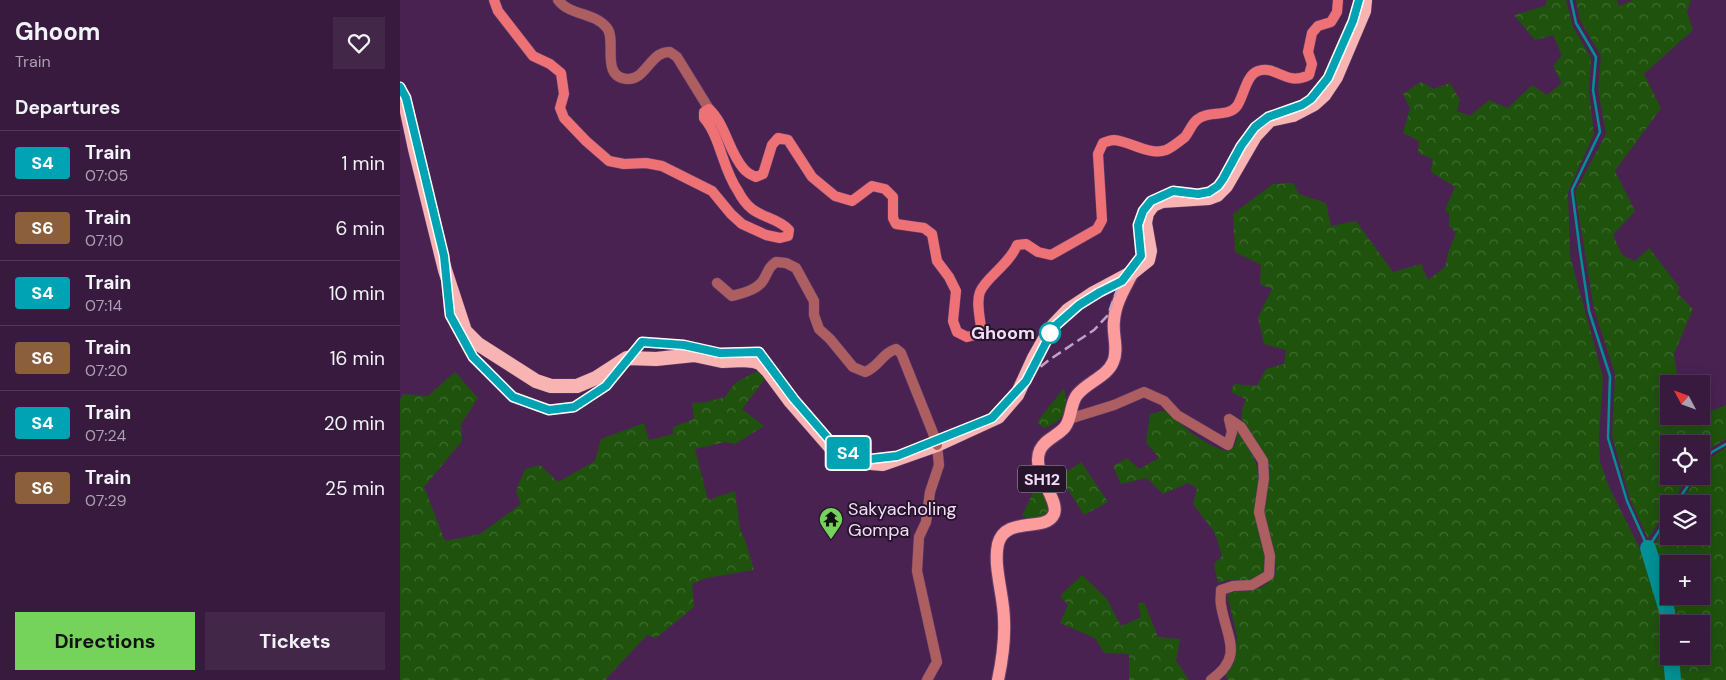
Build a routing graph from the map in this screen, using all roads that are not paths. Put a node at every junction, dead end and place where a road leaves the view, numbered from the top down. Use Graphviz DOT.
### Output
graph roads {
  1 [pos="494,0"];
  2 [pos="558,0"];
  3 [pos="1338,0"];
  4 [pos="1365,0"];
  5 [pos="400,95"];
  6 [pos="709,109"];
  7 [pos="1133,272"];
  8 [pos="717,283"];
  9 [pos="1069,419"];
  10 [pos="936,442"];
  11 [pos="927,680"];
  12 [pos="998,680"];
  13 [pos="1211,680"];
  1 -- 6 [label="main road"];
  2 -- 6 [label="street"];
  3 -- 6 [label="main road"];
  4 -- 7 [label="highway"];
  5 -- 10 [label="highway"];
  7 -- 9 [label="main road, SH12"];
  7 -- 10 [label="highway"];
  8 -- 10 [label="street"];
  9 -- 12 [label="main road, SH12"];
  9 -- 13 [label="street"];
  10 -- 11 [label="street"];
}
